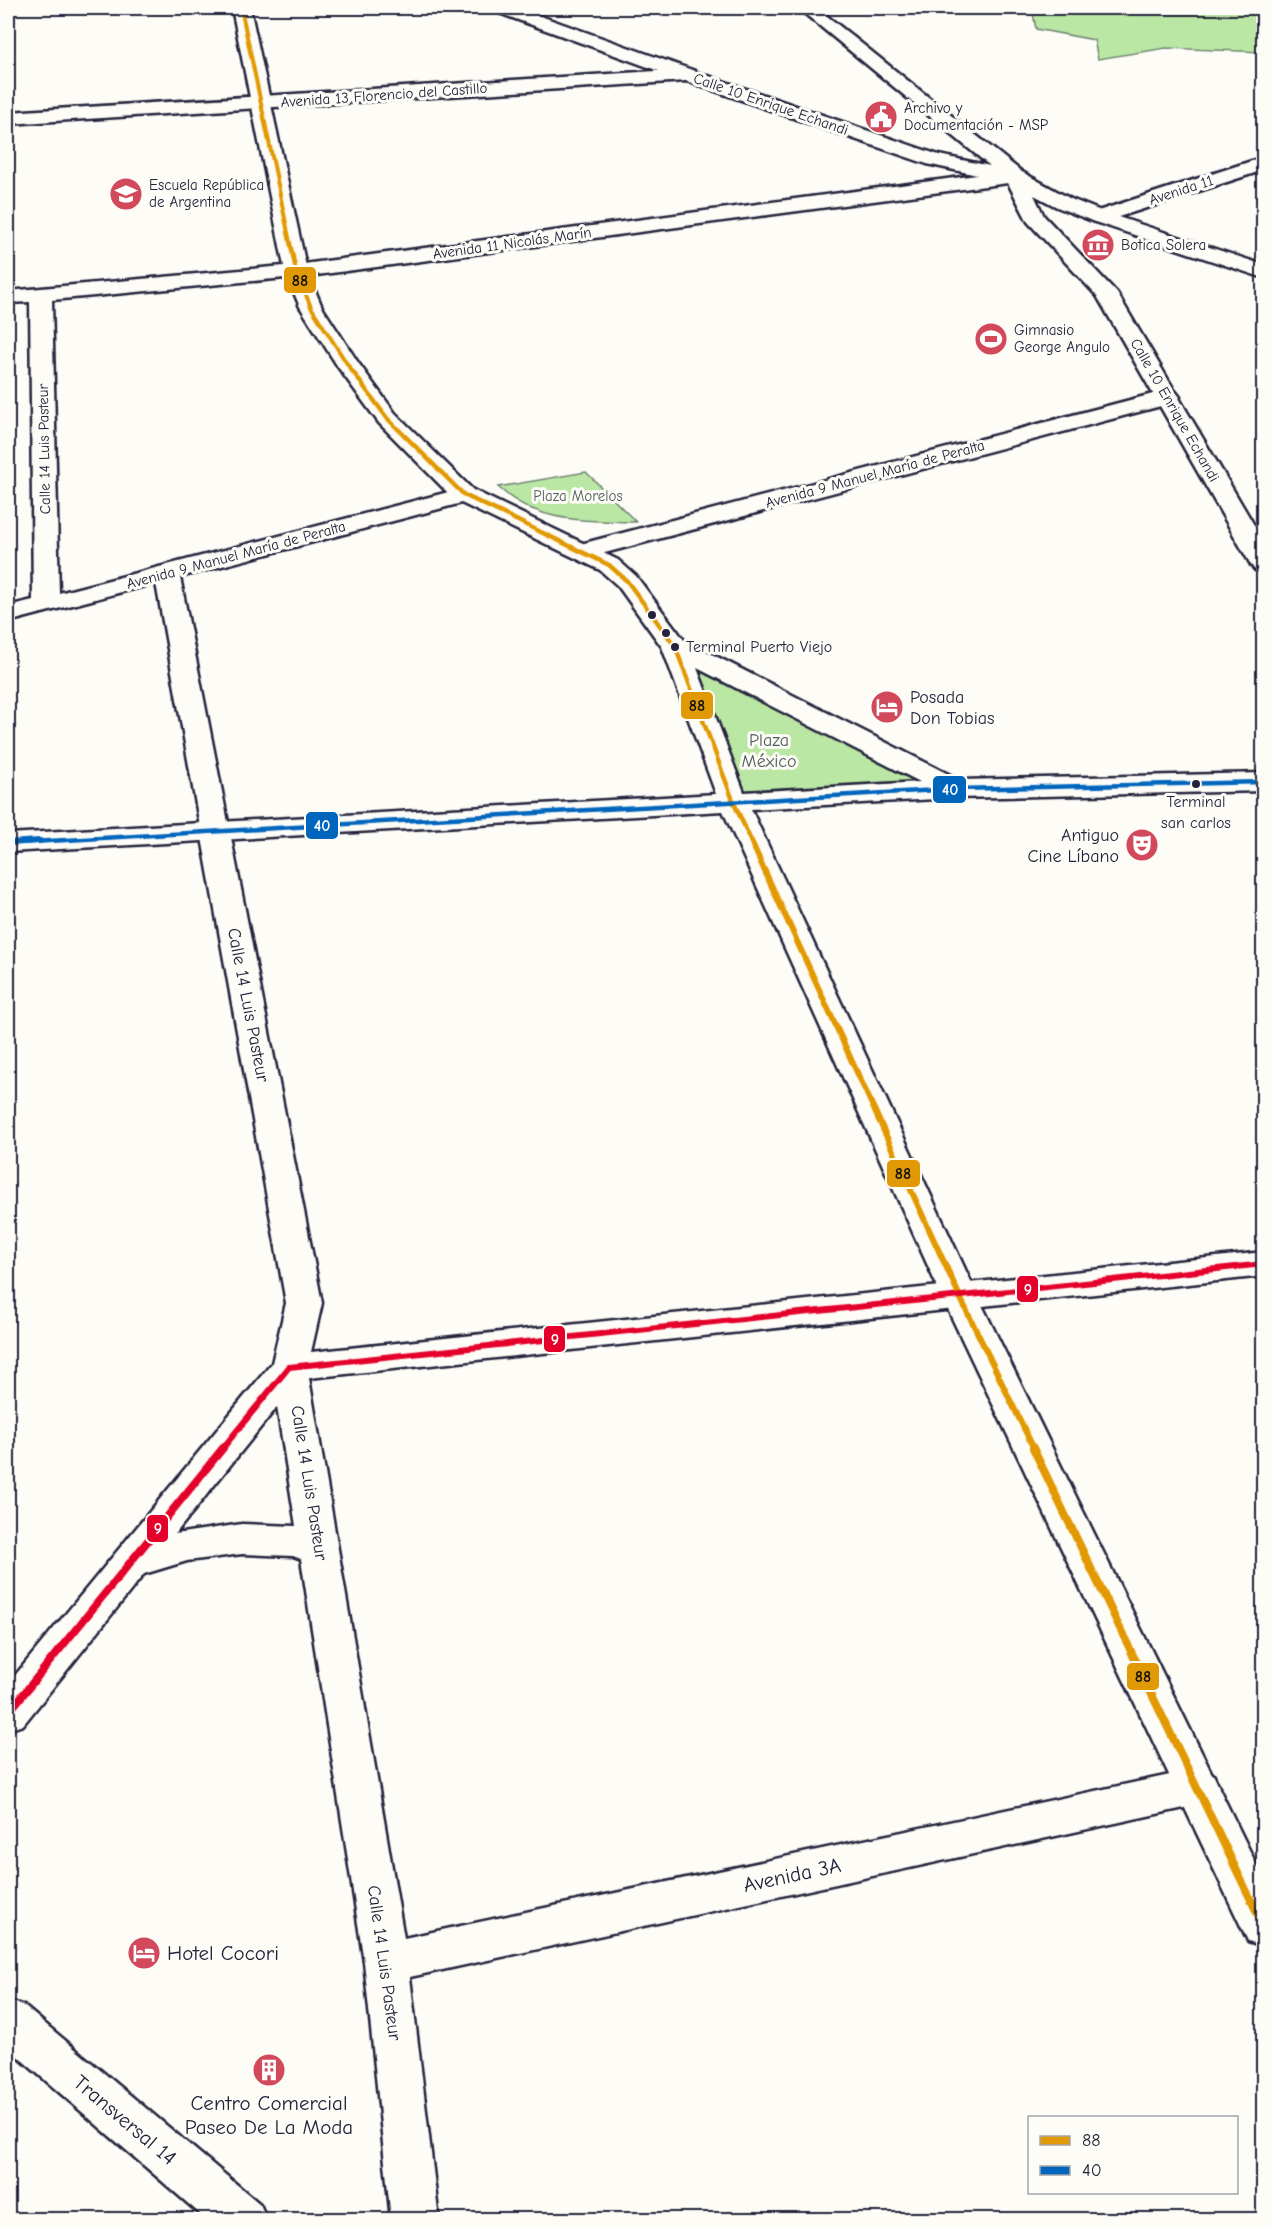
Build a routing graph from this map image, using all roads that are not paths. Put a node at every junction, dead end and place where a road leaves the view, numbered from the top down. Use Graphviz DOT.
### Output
graph roads {
  1 [pos="241,8"];
  2 [pos="502,8"];
  3 [pos="807,8"];
  4 [pos="688,75"];
  5 [pos="260,104"];
  6 [pos="8,118"];
  7 [pos="1263,163"];
  8 [pos="1015,176"];
  9 [pos="1099,217"];
  10 [pos="296,271"];
  11 [pos="1263,272"];
  12 [pos="42,294"];
  13 [pos="8,297"];
  14 [pos="1168,397"];
  15 [pos="464,495"];
  16 [pos="582,551"];
  17 [pos="1263,565"];
  18 [pos="167,574"];
  19 [pos="46,604"];
  20 [pos="8,614"];
  21 [pos="675,646"];
  22 [pos="1263,782"];
  23 [pos="955,789"];
  24 [pos="734,803"];
  25 [pos="215,832"];
  26 [pos="8,843"];
  27 [pos="1263,1264"];
  28 [pos="960,1297"];
  29 [pos="289,1367"];
  30 [pos="320,1551"];
  31 [pos="132,1562"];
  32 [pos="8,1713"];
  33 [pos="1198,1787"];
  34 [pos="1263,1927"];
  35 [pos="386,1962"];
  36 [pos="8,2020"];
  37 [pos="243,2220"];
  38 [pos="415,2220"];
  1 -- 5 [label="street"];
  2 -- 4 [label="street, Calle 10 Enrique Echandi"];
  3 -- 8 [label="street"];
  4 -- 5 [label="street, Avenida 13 Florencio del Castillo"];
  4 -- 8 [label="street, Calle 10 Enrique Echandi"];
  5 -- 6 [label="street, Avenida 13 Florencio del Castillo"];
  5 -- 10 [label="street"];
  7 -- 9 [label="street, Avenida 11"];
  8 -- 9 [label="street"];
  8 -- 10 [label="street, Avenida 11 Nicolás Marín"];
  8 -- 14 [label="street, Calle 10 Enrique Echandi"];
  9 -- 11 [label="street"];
  10 -- 12 [label="street, Avenida 11 Nicolás Marín"];
  10 -- 15 [label="street"];
  12 -- 13 [label="street, Avenida 11 Nicolás Marín"];
  12 -- 19 [label="street, Calle 14 Luis Pasteur"];
  14 -- 16 [label="street, Avenida 9 Manuel María de Peralta"];
  14 -- 17 [label="street, Calle 10 Enrique Echandi"];
  15 -- 16 [label="street"];
  15 -- 18 [label="street, Avenida 9 Manuel María de Peralta"];
  16 -- 21 [label="street"];
  18 -- 19 [label="street, Avenida 9 Manuel María de Peralta"];
  18 -- 25 [label="street, Calle 14 Luis Pasteur"];
  19 -- 20 [label="street, Avenida 9 Manuel María de Peralta"];
  21 -- 23 [label="street"];
  21 -- 24 [label="street"];
  22 -- 23 [label="street"];
  23 -- 24 [label="street"];
  24 -- 25 [label="street"];
  24 -- 28 [label="street"];
  25 -- 26 [label="street"];
  25 -- 29 [label="street, Calle 14 Luis Pasteur"];
  27 -- 28 [label="street"];
  28 -- 29 [label="street"];
  28 -- 33 [label="street"];
  29 -- 30 [label="street, Calle 14 Luis Pasteur"];
  29 -- 31 [label="street"];
  30 -- 31 [label="street"];
  30 -- 35 [label="street, Calle 14 Luis Pasteur"];
  31 -- 32 [label="street"];
  33 -- 34 [label="street"];
  33 -- 35 [label="street, Avenida 3A"];
  35 -- 38 [label="street, Calle 14 Luis Pasteur"];
  36 -- 37 [label="street, Transversal 14"];
}
